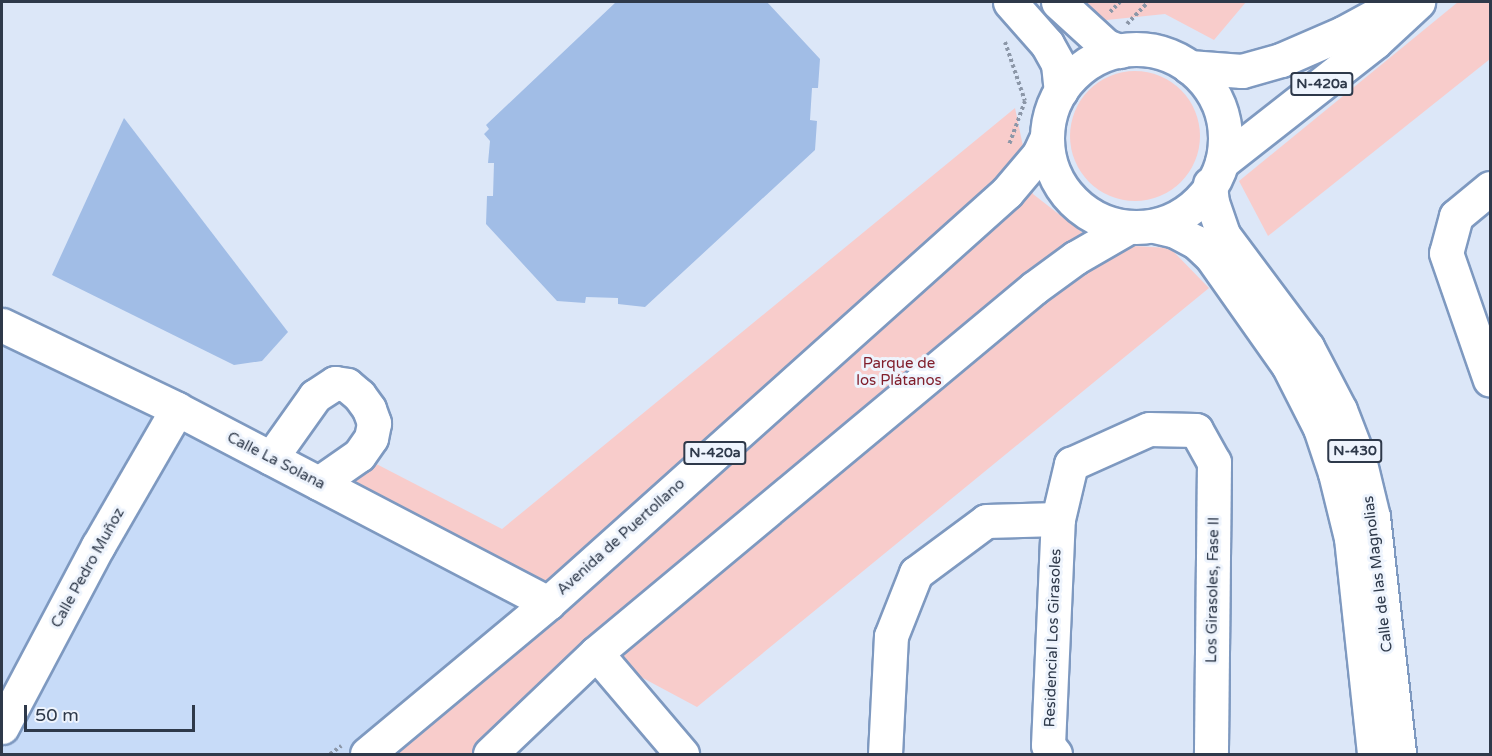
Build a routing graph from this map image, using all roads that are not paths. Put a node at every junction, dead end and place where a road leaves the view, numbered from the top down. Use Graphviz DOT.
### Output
graph roads {
  1 [pos="1010,2"];
  2 [pos="1058,2"];
  3 [pos="1402,2"];
  4 [pos="1418,2"];
  5 [pos="1120,51"];
  6 [pos="1189,67"];
  7 [pos="1061,91"];
  8 [pos="1047,137"];
  9 [pos="1216,173"];
  10 [pos="1491,188"];
  11 [pos="1141,227"];
  12 [pos="2,325"];
  13 [pos="1491,380"];
  14 [pos="177,410"];
  15 [pos="1196,430"];
  16 [pos="271,458"];
  17 [pos="319,483"];
  18 [pos="1058,519"];
  19 [pos="548,603"];
  20 [pos="596,653"];
  21 [pos="2,727"];
  22 [pos="358,747"];
  23 [pos="490,754"];
  24 [pos="682,754"];
  25 [pos="885,754"];
  26 [pos="1055,754"];
  27 [pos="1211,754"];
  28 [pos="1374,754"];
  29 [pos="1399,754"];
  1 -- 7 [label="main road"];
  2 -- 5 [label="main road"];
  3 -- 6 [label="main road, N-420a"];
  4 -- 9 [label="main road, N-420a"];
  5 -- 6 [label="main road, N-420a"];
  5 -- 7 [label="main road, N-420a"];
  6 -- 9 [label="main road, N-430"];
  7 -- 8 [label="main road, N-420a"];
  8 -- 11 [label="main road, N-420a"];
  8 -- 19 [label="main road, Avenida de Puertollano / N-420a"];
  9 -- 11 [label="main road"];
  9 -- 29 [label="main road, Calle de las Magnolias / N-430"];
  10 -- 13 [label="main road"];
  11 -- 20 [label="main road"];
  11 -- 28 [label="main road, Calle de las Magnolias"];
  12 -- 14 [label="main road, Calle La Solana"];
  14 -- 16 [label="main road, Calle La Solana"];
  14 -- 21 [label="main road, Calle Pedro Muñoz"];
  15 -- 18 [label="main road, Residencial Los Girasoles"];
  15 -- 27 [label="main road, Los Girasoles, Fase II"];
  16 -- 17 [label="main road, Calle La Solana"];
  16 -- 17 [label="main road"];
  17 -- 19 [label="main road, Calle La Solana"];
  18 -- 25 [label="main road"];
  18 -- 26 [label="main road, Residencial Los Girasoles"];
  19 -- 22 [label="main road, Avenida de Puertollano / N-420a"];
  20 -- 23 [label="main road"];
  20 -- 24 [label="main road"];
}
